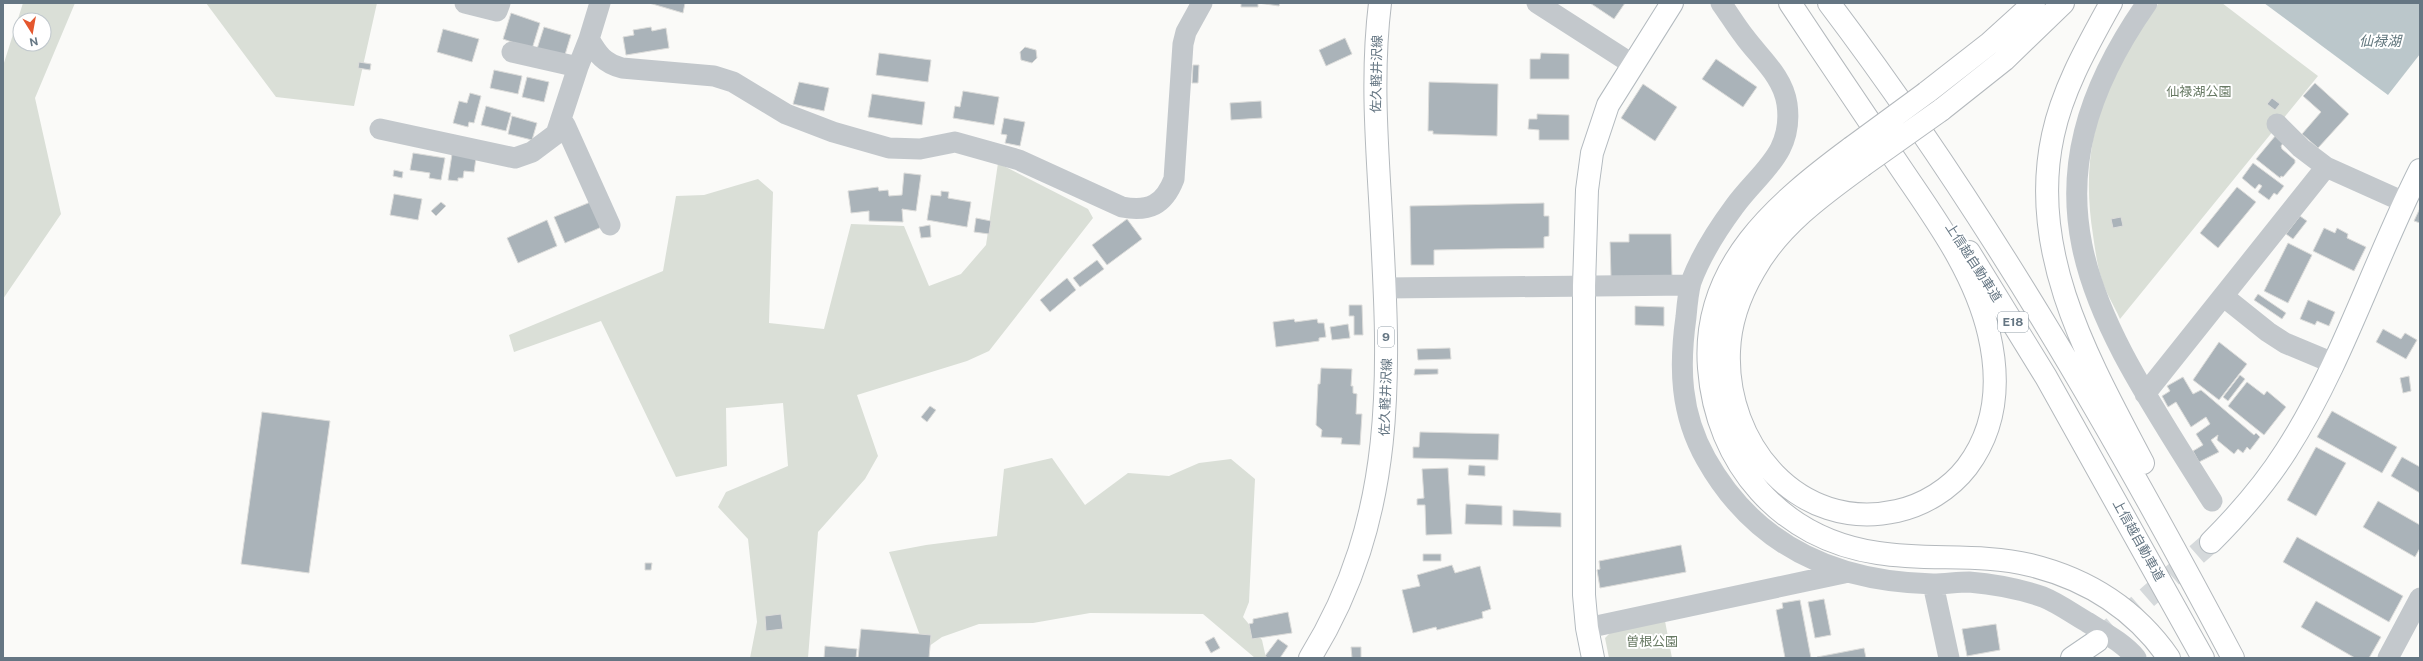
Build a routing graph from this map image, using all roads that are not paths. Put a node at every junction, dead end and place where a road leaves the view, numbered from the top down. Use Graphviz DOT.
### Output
graph roads {
  1 [pos="465,3"];
  2 [pos="500,3"];
  3 [pos="600,3"];
  4 [pos="1202,3"];
  5 [pos="1380,3"];
  6 [pos="1537,3"];
  7 [pos="1672,3"];
  8 [pos="1721,3"];
  9 [pos="1790,3"];
  10 [pos="1796,3"];
  11 [pos="1829,3"];
  12 [pos="2034,3"];
  13 [pos="2063,3"];
  14 [pos="2111,3"];
  15 [pos="2147,3"];
  16 [pos="589,39"];
  17 [pos="512,52"];
  18 [pos="1632,64"];
  19 [pos="578,67"];
  20 [pos="560,122"];
  21 [pos="2277,124"];
  22 [pos="380,129"];
  23 [pos="1856,157"];
  24 [pos="2326,167"];
  25 [pos="2420,170"];
  26 [pos="2404,202"];
  27 [pos="610,225"];
  28 [pos="1690,284"];
  29 [pos="1584,286"];
  30 [pos="1385,288"];
  31 [pos="2223,296"];
  32 [pos="2333,363"];
  33 [pos="2146,394"];
  34 [pos="2212,501"];
  35 [pos="2211,542"];
  36 [pos="1844,573"];
  37 [pos="1933,584"];
  38 [pos="2420,598"];
  39 [pos="1587,628"];
  40 [pos="2097,641"];
  41 [pos="1312,657"];
  42 [pos="2134,657"];
  43 [pos="1593,658"];
  44 [pos="1949,658"];
  45 [pos="2072,658"];
  46 [pos="2168,658"];
  47 [pos="2203,658"];
  48 [pos="2233,658"];
  49 [pos="2242,658"];
  50 [pos="2388,658"];
  1 -- 2 [label="street"];
  3 -- 16 [label="street"];
  4 -- 16 [label="street"];
  5 -- 30 [label="main road, 佐久軽井沢線 / 9"];
  6 -- 18 [label="street"];
  7 -- 18 [label="main road"];
  8 -- 28 [label="street"];
  9 -- 23 [label="main road"];
  10 -- 47 [label="main road, 上信越自動車道 / E18"];
  11 -- 48 [label="main road, 上信越自動車道 / E18"];
  12 -- 23 [label="main road, bridge"];
  13 -- 23 [label="main road, bridge"];
  14 -- 49 [label="main road"];
  15 -- 33 [label="street"];
  16 -- 19 [label="street"];
  17 -- 19 [label="street"];
  18 -- 29 [label="main road"];
  19 -- 20 [label="street"];
  20 -- 22 [label="street"];
  20 -- 27 [label="street"];
  21 -- 24 [label="street"];
  23 -- 46 [label="main road"];
  24 -- 26 [label="street"];
  24 -- 31 [label="street"];
  25 -- 26 [label="main road"];
  26 -- 32 [label="main road"];
  28 -- 29 [label="street"];
  28 -- 36 [label="street"];
  29 -- 30 [label="street"];
  29 -- 39 [label="main road"];
  30 -- 41 [label="main road, 佐久軽井沢線 / 9"];
  31 -- 32 [label="street"];
  31 -- 33 [label="street"];
  32 -- 35 [label="main road"];
  33 -- 34 [label="street"];
  36 -- 37 [label="street"];
  36 -- 39 [label="street"];
  37 -- 42 [label="street"];
  37 -- 44 [label="street"];
  38 -- 50 [label="street"];
  39 -- 43 [label="main road"];
  40 -- 45 [label="main road"];
}
